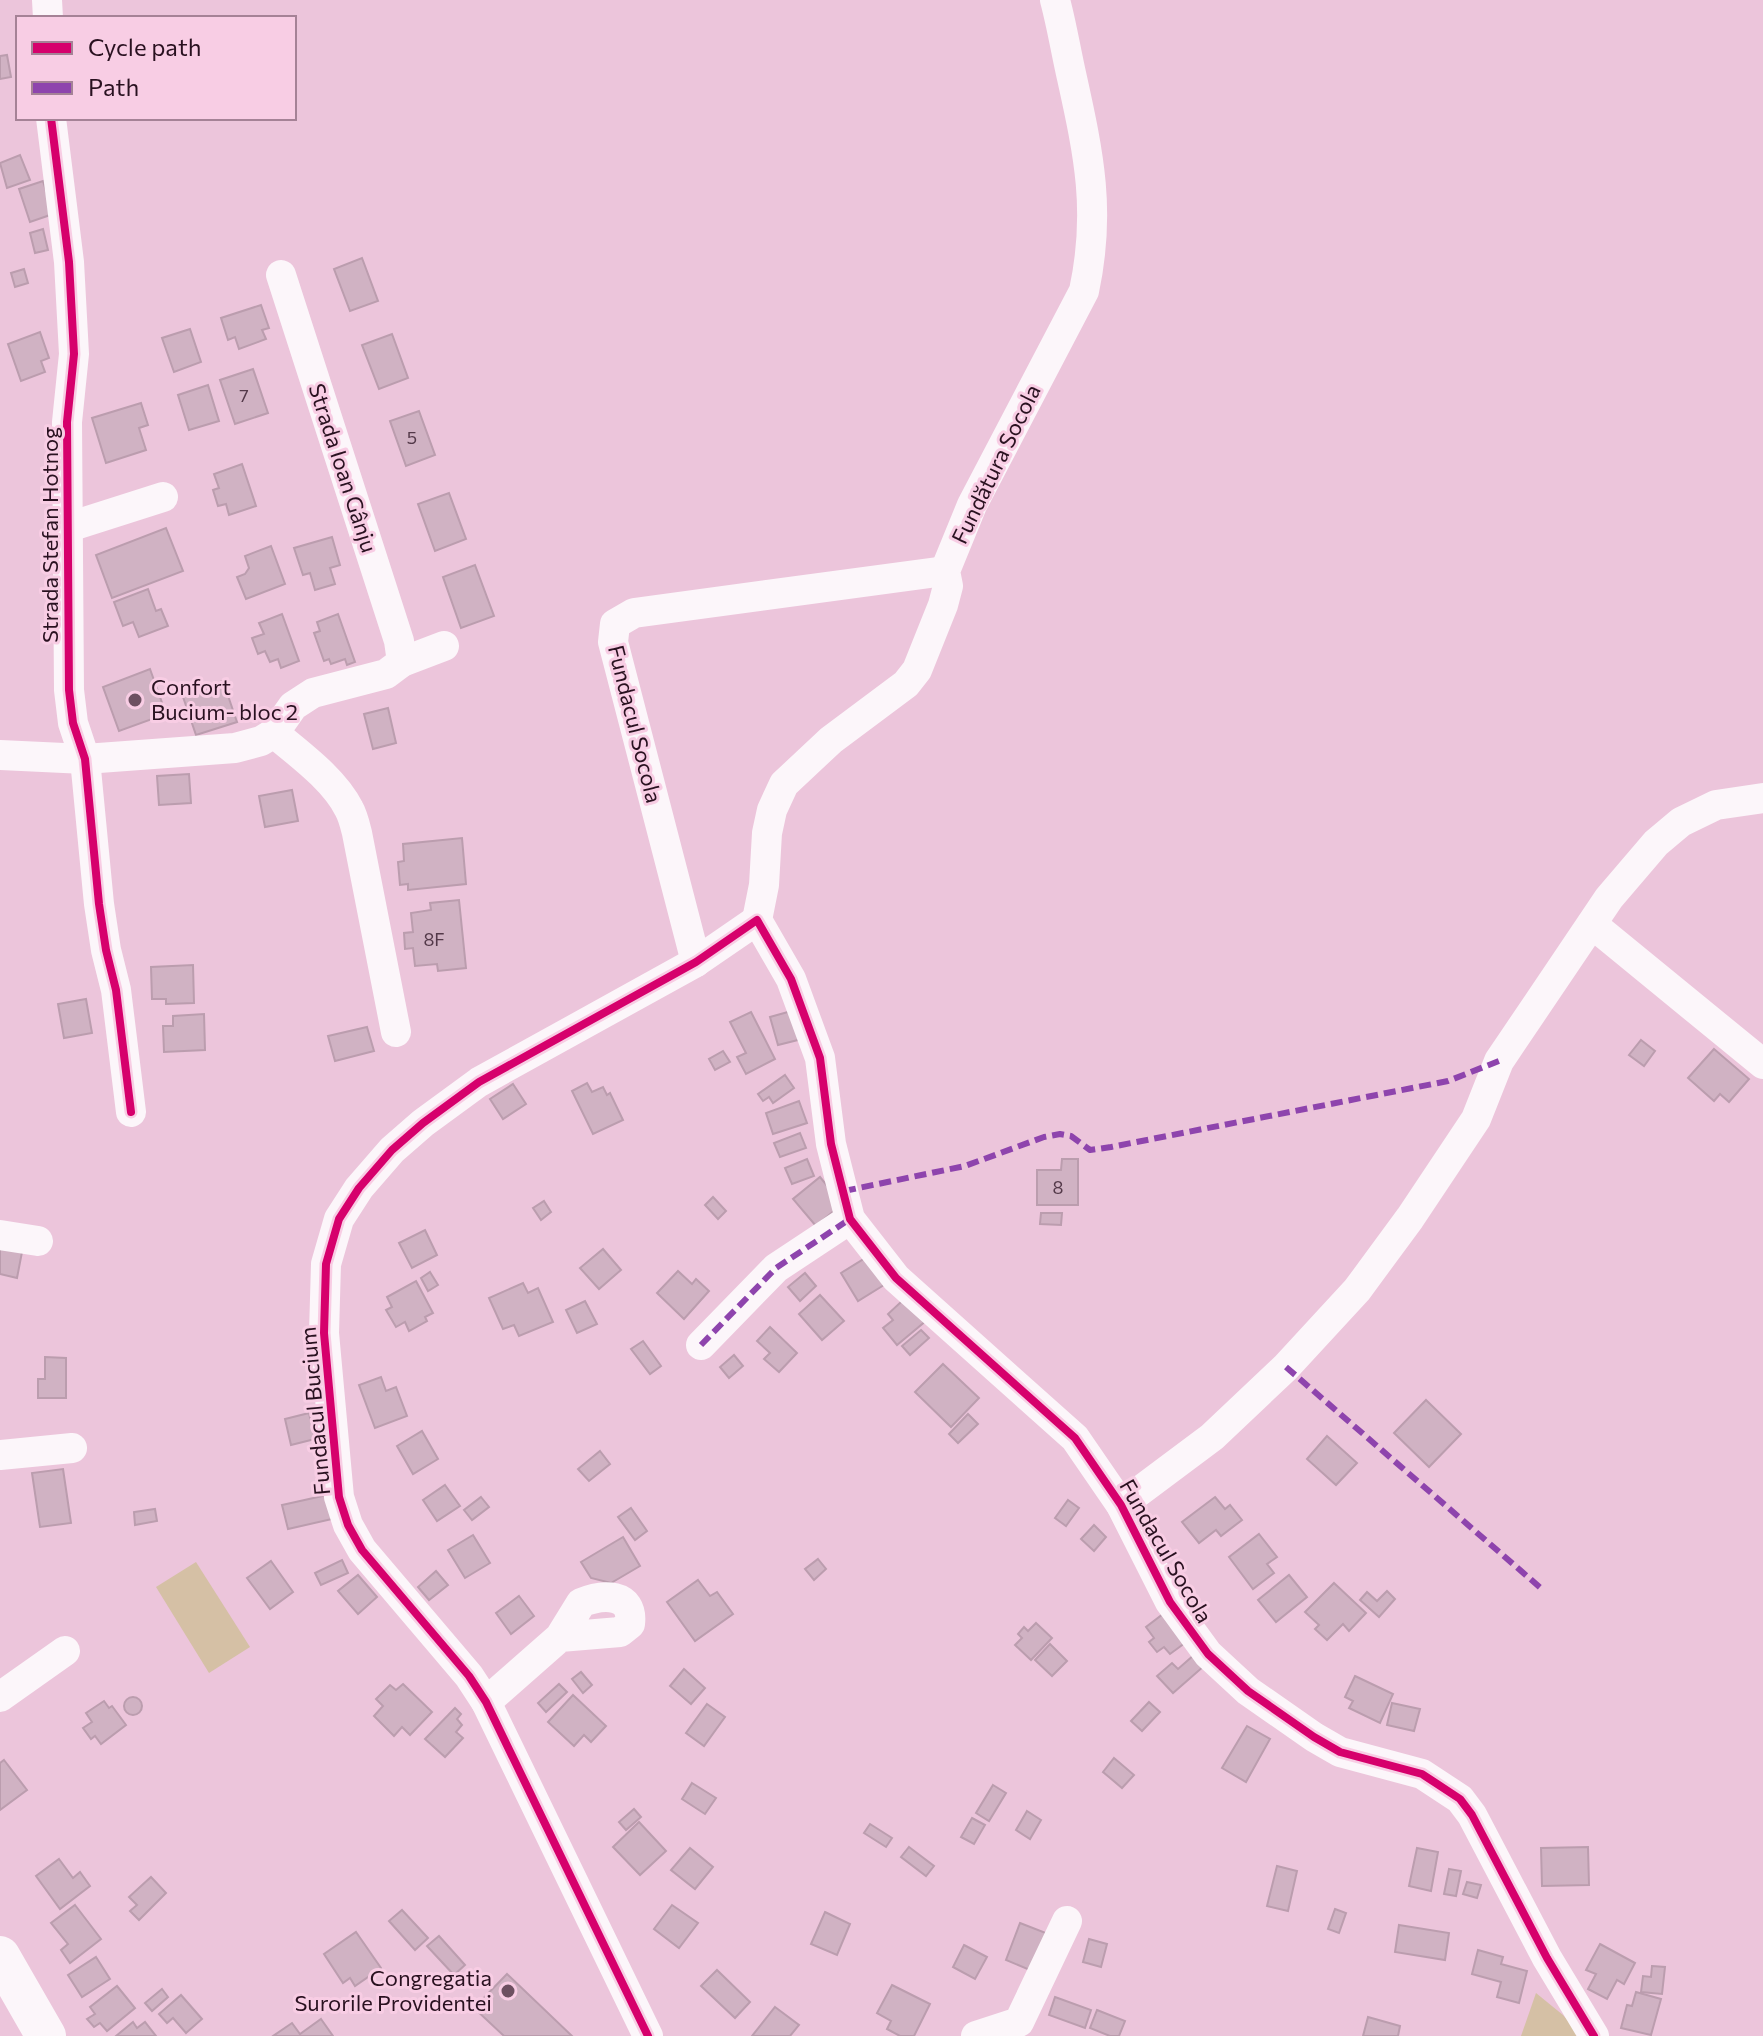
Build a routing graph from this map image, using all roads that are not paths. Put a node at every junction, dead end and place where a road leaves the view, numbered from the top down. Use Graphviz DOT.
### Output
graph roads {
  1 [pos="1055,0"];
  2 [pos="51,120"];
  3 [pos="281,275"];
  4 [pos="163,497"];
  5 [pos="69,527"];
  6 [pos="945,571"];
  7 [pos="444,646"];
  8 [pos="402,662"];
  9 [pos="274,733"];
  10 [pos="0,755"];
  11 [pos="85,759"];
  12 [pos="1763,798"];
  13 [pos="757,920"];
  14 [pos="1592,924"];
  15 [pos="696,962"];
  16 [pos="396,1032"];
  17 [pos="1763,1064"];
  18 [pos="131,1112"];
  19 [pos="850,1219"];
  20 [pos="0,1235"];
  21 [pos="38,1241"];
  22 [pos="701,1345"];
  23 [pos="72,1448"];
  24 [pos="0,1455"];
  25 [pos="1121,1505"];
  26 [pos="560,1637"];
  27 [pos="65,1651"];
  28 [pos="0,1697"];
  29 [pos="486,1702"];
  30 [pos="1067,1921"];
  31 [pos="0,1956"];
  32 [pos="46,2036"];
  33 [pos="648,2036"];
  34 [pos="976,2036"];
  35 [pos="1594,2036"];
  1 -- 6 [label="street, Fundătura Socola"];
  2 -- 5 [label="street, Strada Stefan Hotnog"];
  3 -- 8 [label="street, Strada Ioan Gânju"];
  4 -- 5 [label="street"];
  5 -- 11 [label="street, Strada Stefan Hotnog"];
  6 -- 13 [label="street, Fundătura Socola"];
  6 -- 15 [label="street, Fundacul Socola"];
  7 -- 8 [label="street"];
  8 -- 9 [label="street"];
  9 -- 11 [label="street"];
  9 -- 16 [label="street"];
  10 -- 11 [label="street"];
  11 -- 18 [label="street, Strada Stefan Hotnog"];
  12 -- 14 [label="street"];
  13 -- 15 [label="street, Fundacul Bucium"];
  13 -- 19 [label="street, Fundacul Socola"];
  14 -- 17 [label="street"];
  14 -- 25 [label="street"];
  15 -- 29 [label="street, Fundacul Bucium"];
  19 -- 22 [label="street"];
  19 -- 25 [label="street, Fundacul Socola"];
  20 -- 21 [label="street"];
  23 -- 24 [label="street"];
  25 -- 35 [label="street, Fundacul Socola"];
  26 -- 29 [label="street"];
  27 -- 28 [label="street"];
  29 -- 33 [label="street, Fundacul Bucium"];
  30 -- 34 [label="street"];
  31 -- 32 [label="main road"];
}
